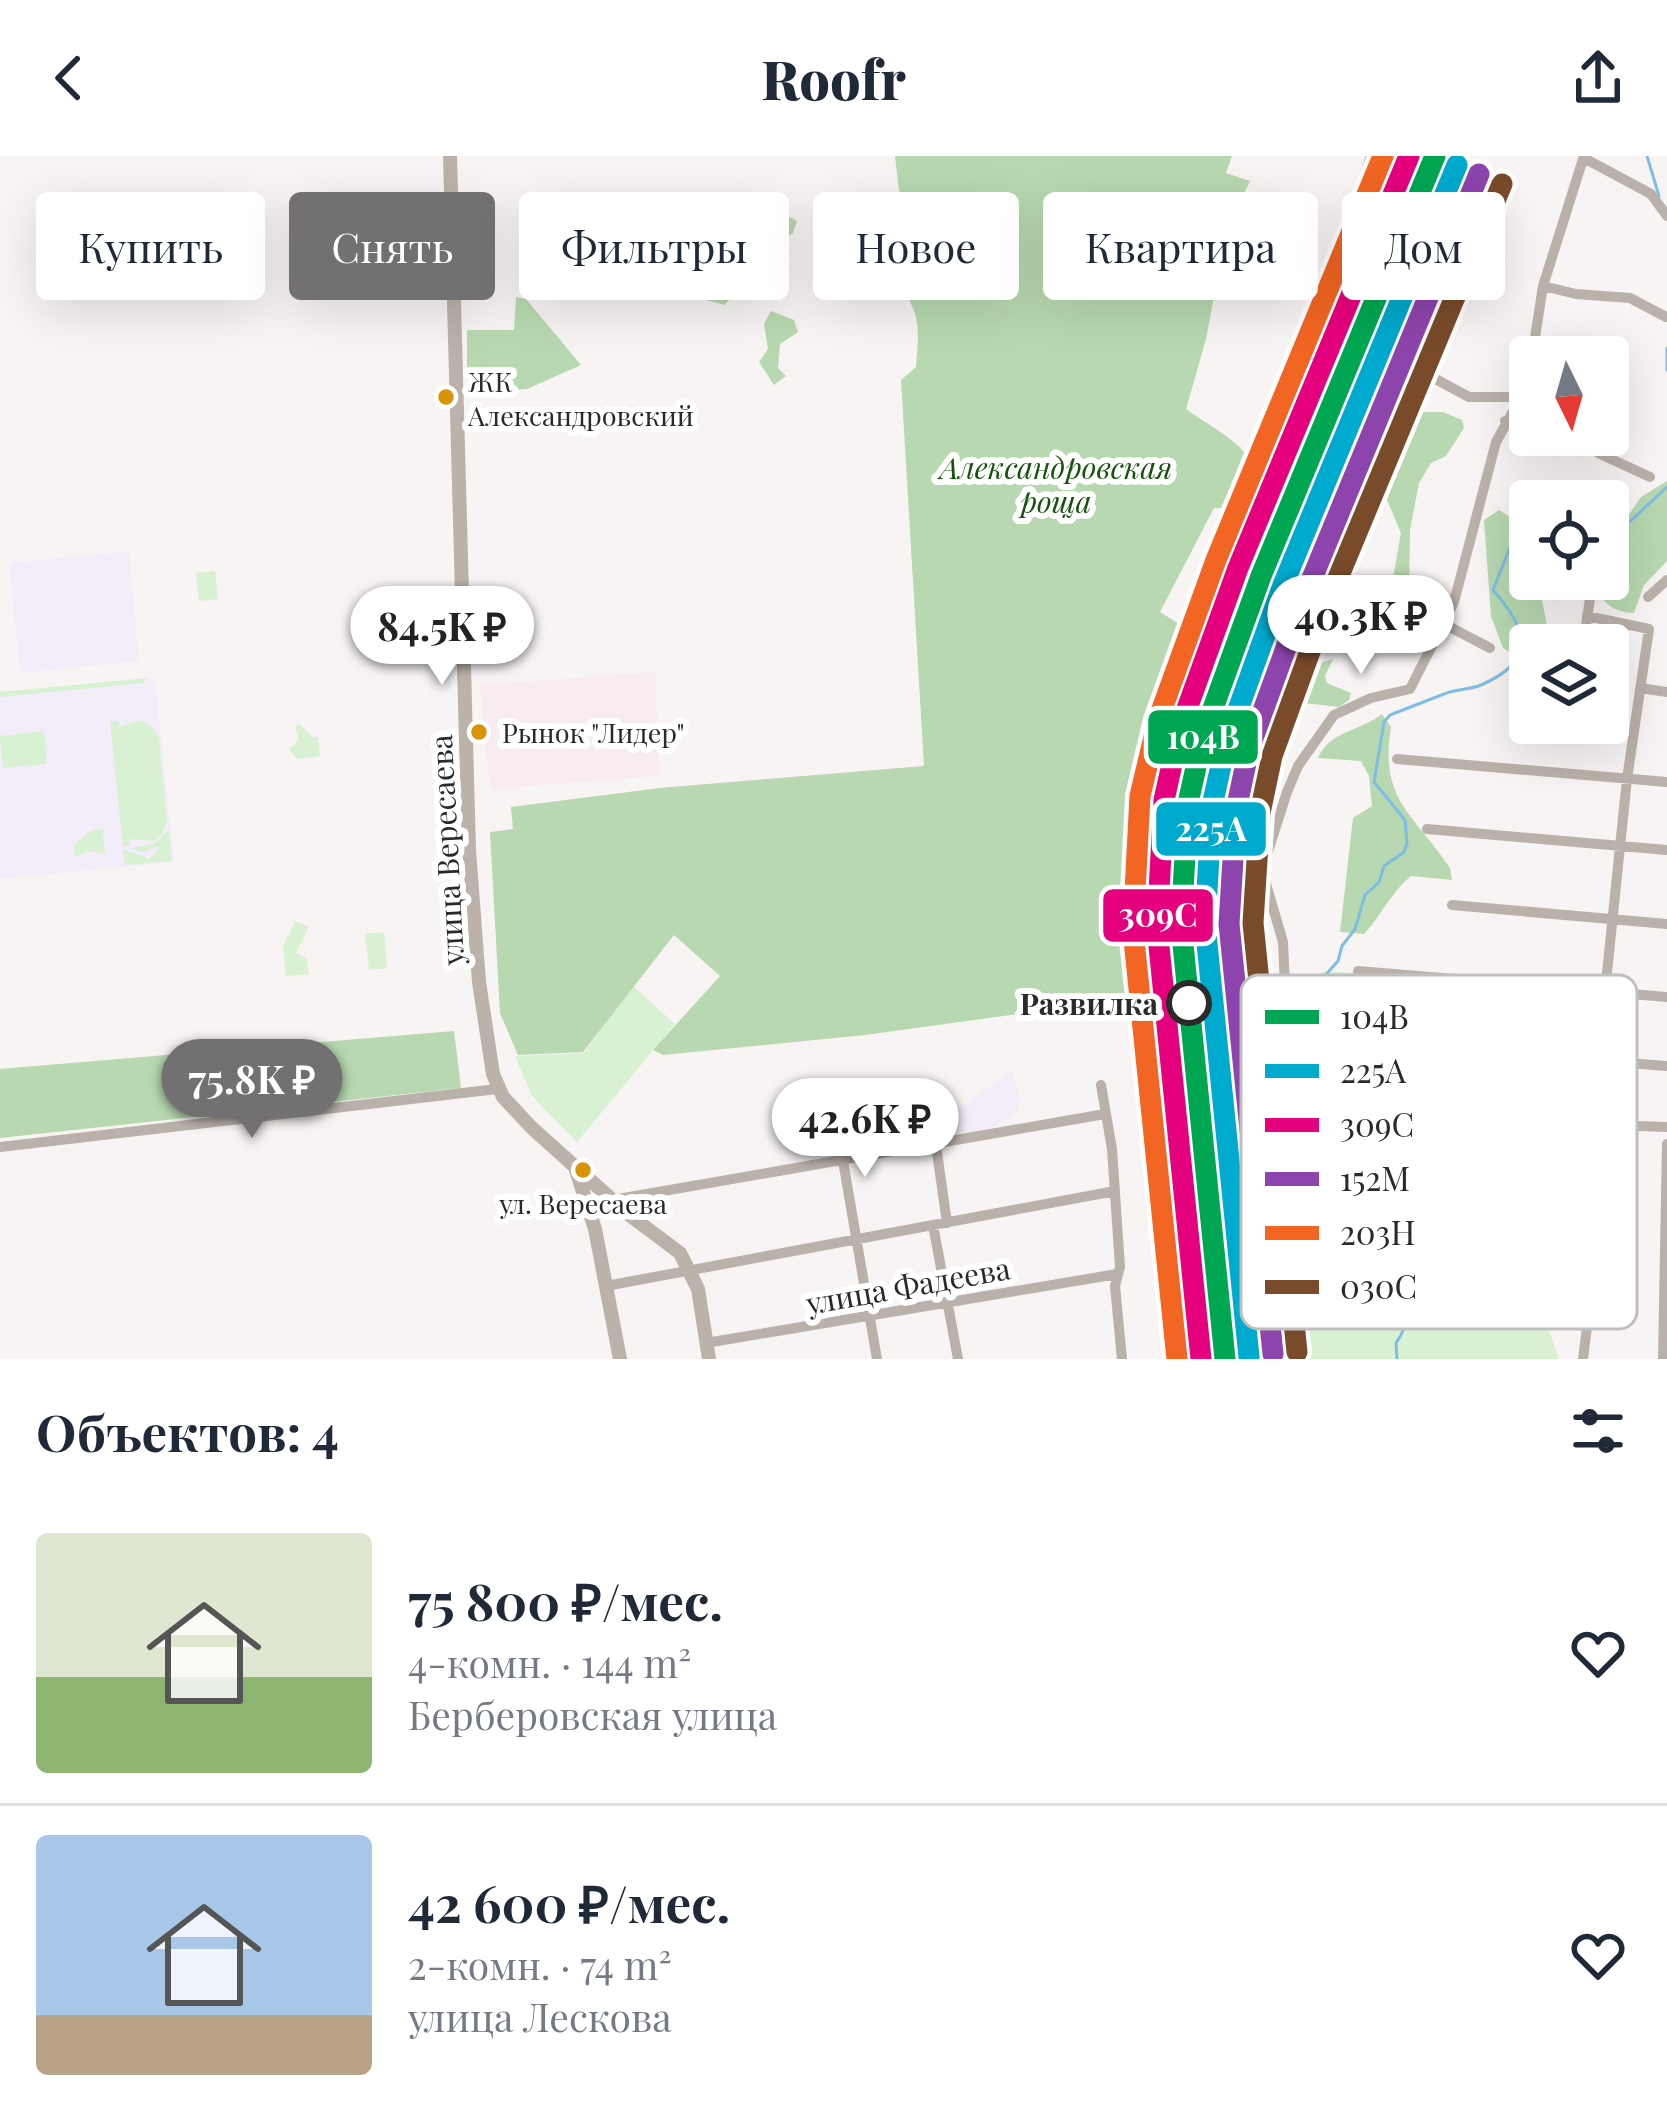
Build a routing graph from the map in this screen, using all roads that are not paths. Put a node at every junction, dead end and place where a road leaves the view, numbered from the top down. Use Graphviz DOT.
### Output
graph roads {
  1 [pos="450,156"];
  2 [pos="1371,156"];
  3 [pos="1584,157"];
  4 [pos="1667,216"];
  5 [pos="1543,286"];
  6 [pos="1666,317"];
  7 [pos="1535,336"];
  8 [pos="1390,365"];
  9 [pos="1509,397"];
  10 [pos="1509,415"];
  11 [pos="1505,421"];
  12 [pos="1509,422"];
  13 [pos="1604,456"];
  14 [pos="1650,477"];
  15 [pos="1667,580"];
  16 [pos="1390,588"];
  17 [pos="1648,597"];
  18 [pos="1590,600"];
  19 [pos="1587,616"];
  20 [pos="1586,624"];
  21 [pos="1443,626"];
  22 [pos="1196,642"];
  23 [pos="1490,648"];
  24 [pos="1640,688"];
  25 [pos="1667,692"];
  26 [pos="1397,759"];
  27 [pos="1627,779"];
  28 [pos="1667,782"];
  29 [pos="1427,830"];
  30 [pos="1621,846"];
  31 [pos="1667,850"];
  32 [pos="1452,905"];
  33 [pos="1613,920"];
  34 [pos="1667,924"];
  35 [pos="1358,971"];
  36 [pos="1284,975"];
  37 [pos="1405,975"];
  38 [pos="1607,975"];
  39 [pos="1637,995"];
  40 [pos="1667,998"];
  41 [pos="1637,1064"];
  42 [pos="1667,1066"];
  43 [pos="1101,1085"];
  44 [pos="497,1089"];
  45 [pos="1105,1114"];
  46 [pos="1667,1144"];
  47 [pos="936,1145"];
  48 [pos="0,1147"];
  49 [pos="843,1161"];
  50 [pos="574,1166"];
  51 [pos="1115,1191"];
  52 [pos="612,1200"];
  53 [pos="591,1212"];
  54 [pos="947,1223"];
  55 [pos="933,1226"];
  56 [pos="856,1240"];
  57 [pos="691,1272"];
  58 [pos="1117,1274"];
  59 [pos="606,1286"];
  60 [pos="949,1302"];
  61 [pos="870,1316"];
  62 [pos="1587,1329"];
  63 [pos="708,1351"];
  64 [pos="1122,1358"];
  65 [pos="620,1359"];
  66 [pos="877,1359"];
  67 [pos="958,1359"];
  68 [pos="1106,1359"];
  69 [pos="1583,1359"];
  70 [pos="1663,1359"];
  1 -- 44 [label="main road, улица Вересаева"];
  2 -- 22 [label="street"];
  3 -- 4 [label="street"];
  3 -- 5 [label="street"];
  5 -- 6 [label="street"];
  5 -- 7 [label="street"];
  8 -- 9 [label="street"];
  10 -- 11 [label="street"];
  11 -- 12 [label="street"];
  11 -- 21 [label="street"];
  13 -- 14 [label="street"];
  15 -- 17 [label="street"];
  16 -- 21 [label="street"];
  18 -- 19 [label="street"];
  19 -- 20 [label="street"];
  19 -- 24 [label="street"];
  21 -- 23 [label="street"];
  21 -- 36 [label="street"];
  24 -- 25 [label="street"];
  24 -- 27 [label="street"];
  26 -- 27 [label="street"];
  27 -- 28 [label="street"];
  27 -- 30 [label="street"];
  29 -- 30 [label="street"];
  30 -- 31 [label="street"];
  30 -- 33 [label="street"];
  32 -- 33 [label="street"];
  33 -- 34 [label="street"];
  33 -- 38 [label="street"];
  35 -- 37 [label="street"];
  39 -- 40 [label="street"];
  41 -- 42 [label="street"];
  43 -- 45 [label="street"];
  44 -- 48 [label="street"];
  44 -- 50 [label="main road"];
  45 -- 47 [label="street"];
  45 -- 51 [label="street"];
  46 -- 70 [label="street"];
  47 -- 49 [label="street"];
  47 -- 54 [label="street"];
  49 -- 52 [label="street"];
  49 -- 56 [label="street"];
  50 -- 52 [label="main road"];
  50 -- 53 [label="main road"];
  51 -- 54 [label="street"];
  51 -- 58 [label="street"];
  52 -- 53 [label="main road"];
  52 -- 57 [label="main road"];
  53 -- 59 [label="main road"];
  54 -- 55 [label="street"];
  55 -- 56 [label="street"];
  55 -- 60 [label="street"];
  56 -- 57 [label="street"];
  56 -- 61 [label="street"];
  57 -- 59 [label="street"];
  57 -- 63 [label="main road"];
  58 -- 60 [label="street, улица Фадеева"];
  58 -- 64 [label="street"];
  59 -- 65 [label="main road"];
  60 -- 61 [label="street, улица Фадеева"];
  60 -- 67 [label="street"];
  61 -- 63 [label="street, улица Фадеева"];
  61 -- 66 [label="street"];
  62 -- 69 [label="street"];
  64 -- 68 [label="street"];
}
